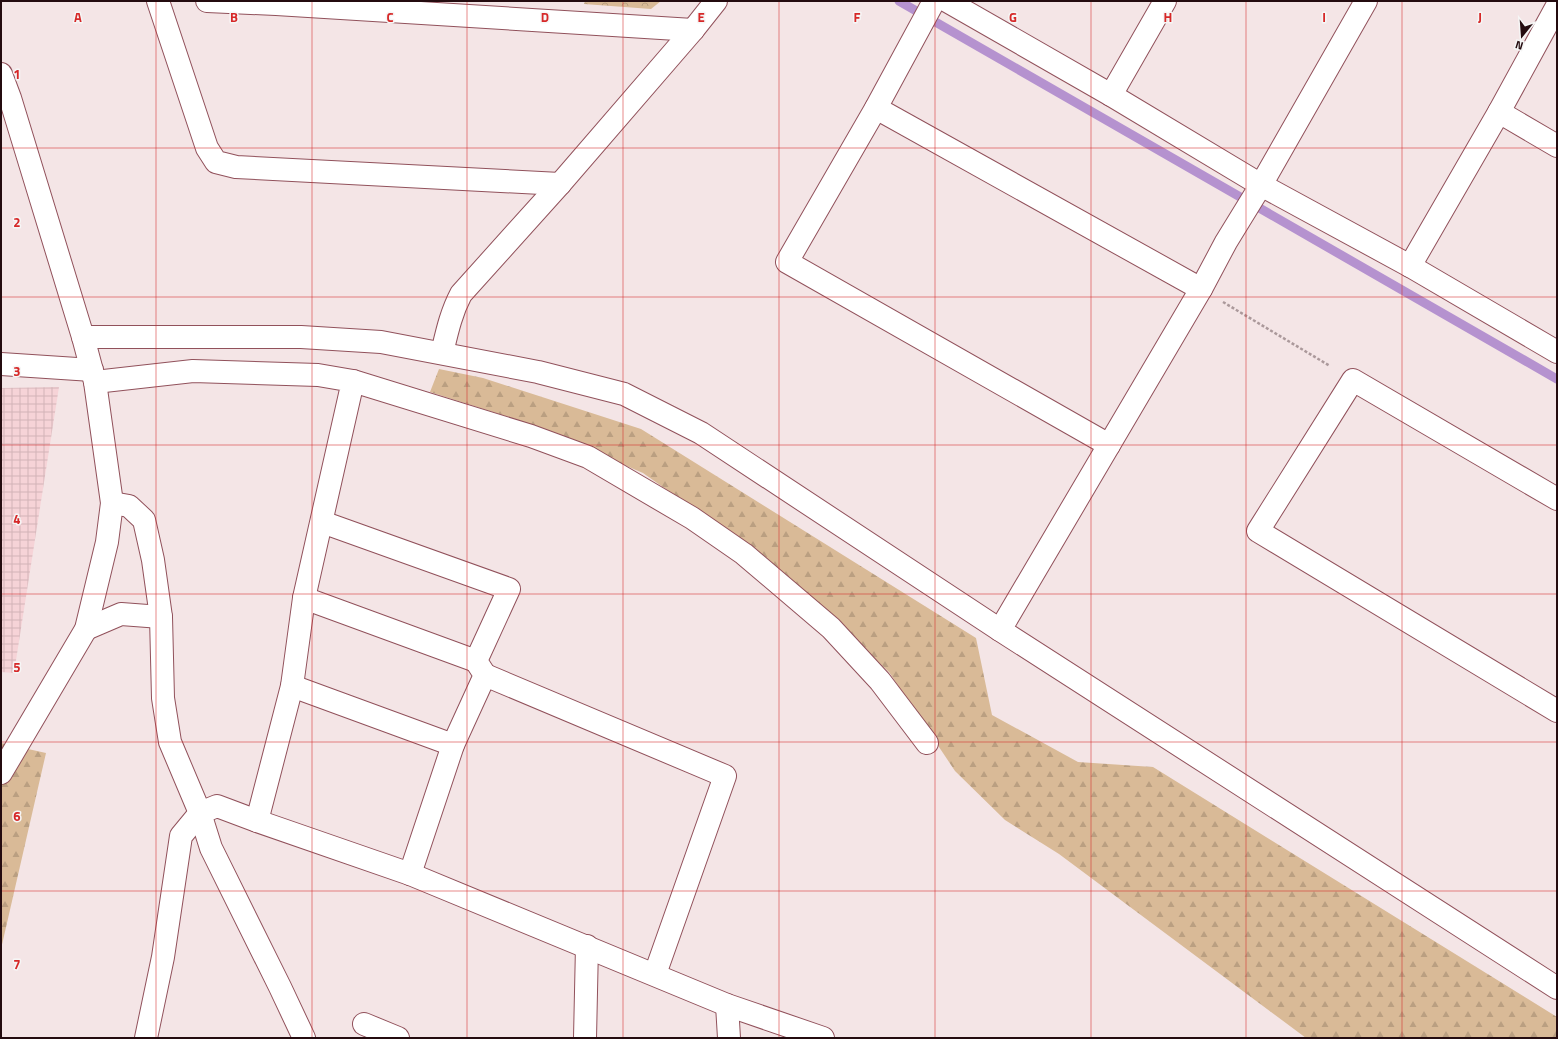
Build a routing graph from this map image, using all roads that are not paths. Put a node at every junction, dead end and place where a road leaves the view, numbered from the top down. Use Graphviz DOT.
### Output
graph roads {
  1 [pos="158,1"];
  2 [pos="207,1"];
  3 [pos="716,1"];
  4 [pos="934,1"];
  5 [pos="947,1"];
  6 [pos="1165,1"];
  7 [pos="1366,1"];
  8 [pos="276,2"];
  9 [pos="1557,6"];
  10 [pos="693,30"];
  11 [pos="1,74"];
  12 [pos="1112,95"];
  13 [pos="5,98"];
  14 [pos="876,108"];
  15 [pos="1499,112"];
  16 [pos="1557,146"];
  17 [pos="560,184"];
  18 [pos="1261,185"];
  19 [pos="1410,266"];
  20 [pos="1200,289"];
  21 [pos="83,337"];
  22 [pos="1557,352"];
  23 [pos="442,353"];
  24 [pos="1,364"];
  25 [pos="94,376"];
  26 [pos="353,381"];
  27 [pos="1109,445"];
  28 [pos="1557,499"];
  29 [pos="112,503"];
  30 [pos="322,522"];
  31 [pos="304,598"];
  32 [pos="161,617"];
  33 [pos="86,629"];
  34 [pos="1000,630"];
  35 [pos="481,668"];
  36 [pos="292,686"];
  37 [pos="1557,711"];
  38 [pos="927,743"];
  39 [pos="453,745"];
  40 [pos="1,773"];
  41 [pos="200,813"];
  42 [pos="257,821"];
  43 [pos="410,874"];
  44 [pos="587,946"];
  45 [pos="655,974"];
  46 [pos="1557,988"];
  47 [pos="727,1005"];
  48 [pos="364,1024"];
  49 [pos="146,1038"];
  50 [pos="304,1038"];
  51 [pos="398,1038"];
  52 [pos="585,1038"];
  53 [pos="729,1038"];
  54 [pos="823,1038"];
  1 -- 17 [label="street"];
  2 -- 8 [label="street"];
  3 -- 10 [label="street"];
  4 -- 14 [label="street"];
  5 -- 12 [label="street"];
  6 -- 12 [label="street"];
  7 -- 18 [label="street"];
  8 -- 10 [label="street"];
  9 -- 15 [label="street"];
  10 -- 17 [label="street"];
  11 -- 13 [label="street"];
  12 -- 18 [label="street"];
  13 -- 21 [label="street"];
  14 -- 20 [label="street"];
  14 -- 27 [label="street"];
  15 -- 16 [label="street"];
  15 -- 19 [label="street"];
  17 -- 23 [label="street"];
  18 -- 19 [label="street"];
  18 -- 20 [label="street"];
  19 -- 22 [label="street"];
  20 -- 27 [label="street"];
  21 -- 23 [label="street"];
  21 -- 25 [label="street"];
  23 -- 34 [label="street"];
  24 -- 25 [label="street"];
  25 -- 26 [label="street"];
  25 -- 29 [label="street"];
  26 -- 30 [label="street"];
  26 -- 38 [label="street"];
  27 -- 34 [label="street"];
  28 -- 37 [label="street"];
  29 -- 32 [label="street"];
  29 -- 33 [label="street"];
  30 -- 31 [label="street"];
  30 -- 35 [label="street"];
  31 -- 35 [label="street"];
  31 -- 36 [label="street"];
  32 -- 33 [label="street"];
  32 -- 41 [label="street"];
  33 -- 40 [label="street"];
  34 -- 46 [label="street"];
  35 -- 39 [label="street"];
  35 -- 45 [label="street"];
  36 -- 39 [label="street"];
  36 -- 42 [label="street"];
  39 -- 43 [label="street"];
  41 -- 42 [label="street"];
  41 -- 49 [label="street"];
  41 -- 50 [label="street"];
  42 -- 43 [label="street"];
  43 -- 44 [label="street"];
  44 -- 45 [label="street"];
  44 -- 52 [label="street"];
  45 -- 47 [label="street"];
  47 -- 53 [label="street"];
  47 -- 54 [label="street"];
  48 -- 51 [label="street"];
}
